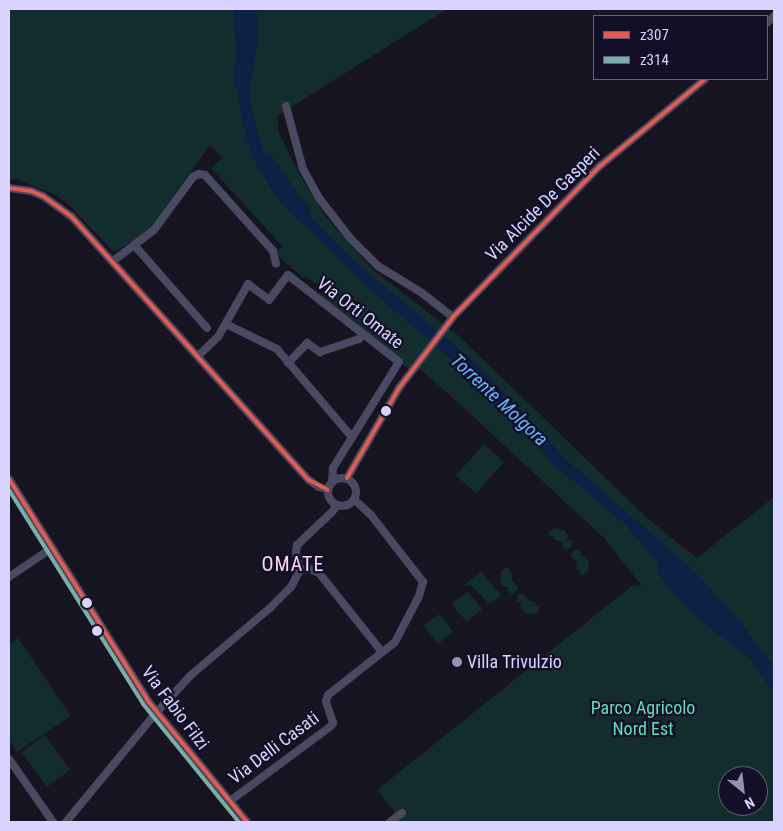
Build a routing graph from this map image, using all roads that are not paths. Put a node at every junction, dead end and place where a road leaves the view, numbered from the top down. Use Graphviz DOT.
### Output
graph roads {
  1 [pos="704,80"];
  2 [pos="286,106"];
  3 [pos="9,188"];
  4 [pos="135,246"];
  5 [pos="113,262"];
  6 [pos="276,264"];
  7 [pos="453,317"];
  8 [pos="226,324"];
  9 [pos="207,328"];
  10 [pos="363,334"];
  11 [pos="198,356"];
  12 [pos="288,362"];
  13 [pos="352,437"];
  14 [pos="347,478"];
  15 [pos="9,479"];
  16 [pos="332,482"];
  17 [pos="328,490"];
  18 [pos="354,500"];
  19 [pos="336,506"];
  20 [pos="52,548"];
  21 [pos="300,570"];
  22 [pos="9,577"];
  23 [pos="382,652"];
  24 [pos="156,713"];
  25 [pos="9,758"];
  26 [pos="230,801"];
  27 [pos="402,813"];
  28 [pos="53,822"];
  29 [pos="66,822"];
  30 [pos="247,822"];
  31 [pos="390,822"];
  1 -- 7 [label="street, Via Alcide De Gasperi"];
  2 -- 7 [label="street"];
  3 -- 5 [label="street"];
  4 -- 5 [label="street"];
  4 -- 6 [label="street"];
  4 -- 9 [label="street"];
  5 -- 11 [label="street"];
  7 -- 14 [label="street, Via Alcide De Gasperi"];
  8 -- 10 [label="street, Via Orti Omate"];
  8 -- 11 [label="street"];
  8 -- 12 [label="street"];
  10 -- 12 [label="street"];
  10 -- 13 [label="street, Via Orti Omate"];
  11 -- 17 [label="street"];
  12 -- 13 [label="street"];
  13 -- 16 [label="street, Via Orti Omate"];
  14 -- 16 [label="street"];
  14 -- 18 [label="street"];
  15 -- 20 [label="street, Via Fabio Filzi"];
  16 -- 17 [label="street"];
  17 -- 19 [label="street"];
  18 -- 19 [label="street"];
  18 -- 23 [label="street"];
  19 -- 21 [label="street"];
  20 -- 22 [label="street"];
  20 -- 24 [label="street, Via Fabio Filzi"];
  21 -- 23 [label="street"];
  21 -- 24 [label="street"];
  23 -- 26 [label="street, Via Delli Casati"];
  24 -- 26 [label="street, Via Fabio Filzi"];
  24 -- 29 [label="street"];
  25 -- 28 [label="street"];
  26 -- 30 [label="street, Via Fabio Filzi"];
  27 -- 31 [label="street"];
}
